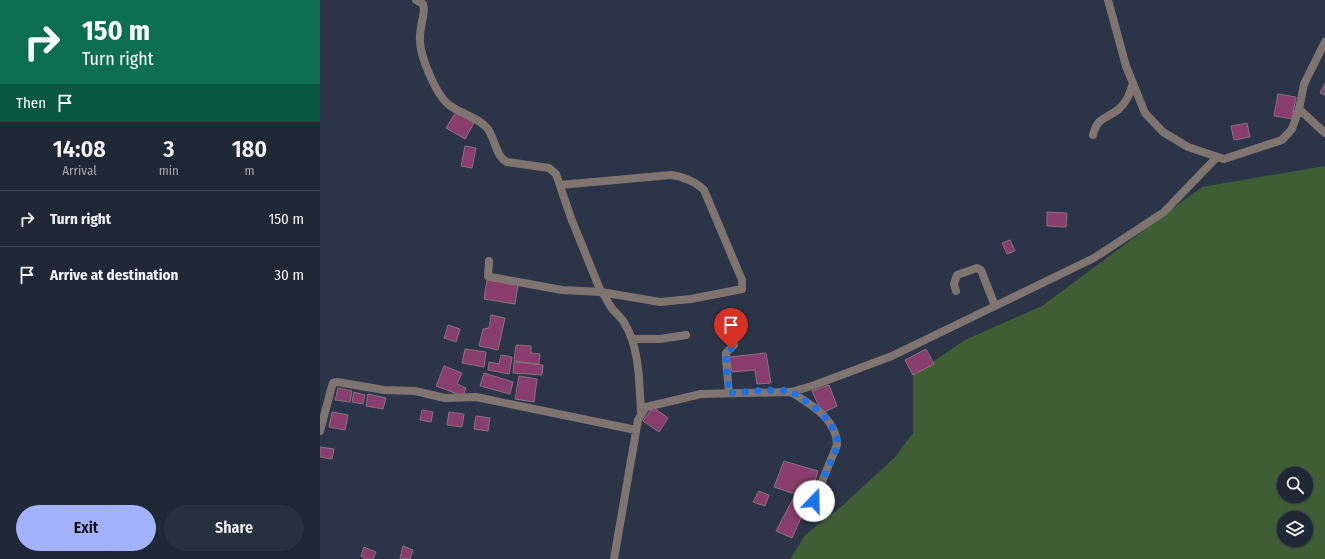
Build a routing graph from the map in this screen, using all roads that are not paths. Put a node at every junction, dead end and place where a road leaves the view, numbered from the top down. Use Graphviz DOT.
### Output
graph roads {
  1 [pos="416,0"];
  2 [pos="1108,0"];
  3 [pos="1325,42"];
  4 [pos="1133,83"];
  5 [pos="1299,109"];
  6 [pos="1325,133"];
  7 [pos="1093,135"];
  8 [pos="1217,157"];
  9 [pos="560,185"];
  10 [pos="489,261"];
  11 [pos="956,291"];
  12 [pos="601,292"];
  13 [pos="995,306"];
  14 [pos="686,335"];
  15 [pos="632,339"];
  16 [pos="734,345"];
  17 [pos="791,392"];
  18 [pos="729,393"];
  19 [pos="641,412"];
  20 [pos="636,430"];
  21 [pos="320,431"];
  22 [pos="814,501"];
  23 [pos="614,559"];
  1 -- 9 [label="street"];
  2 -- 4 [label="street"];
  3 -- 5 [label="street"];
  4 -- 7 [label="street"];
  4 -- 8 [label="street"];
  5 -- 6 [label="street"];
  5 -- 8 [label="street"];
  8 -- 13 [label="street"];
  9 -- 12 [label="street"];
  9 -- 12 [label="street"];
  10 -- 12 [label="street"];
  11 -- 13 [label="street"];
  12 -- 15 [label="street"];
  13 -- 17 [label="street"];
  14 -- 15 [label="street"];
  15 -- 19 [label="street"];
  16 -- 18 [label="street"];
  17 -- 18 [label="street"];
  17 -- 22 [label="street"];
  18 -- 19 [label="street"];
  19 -- 20 [label="street"];
  20 -- 21 [label="street"];
  20 -- 23 [label="street"];
}
